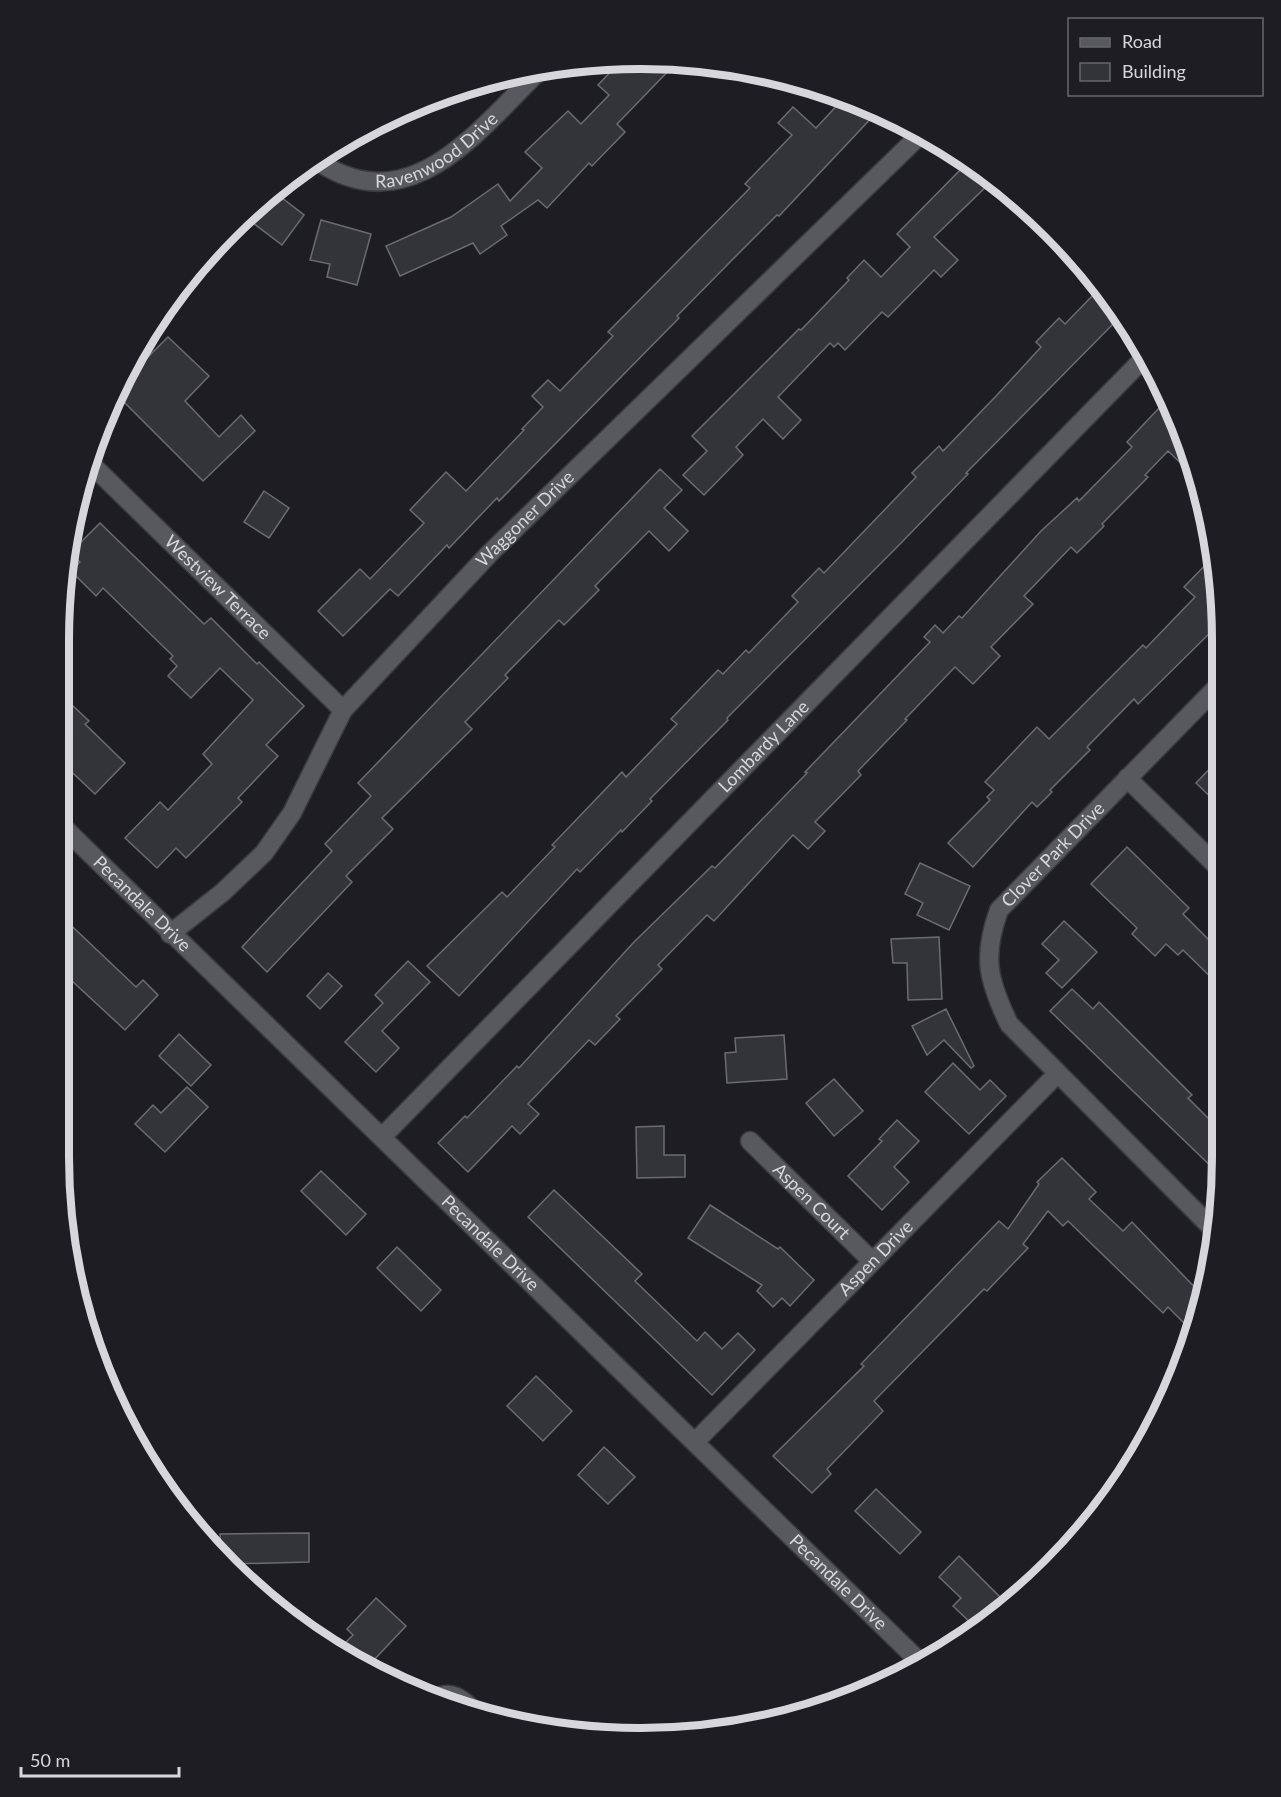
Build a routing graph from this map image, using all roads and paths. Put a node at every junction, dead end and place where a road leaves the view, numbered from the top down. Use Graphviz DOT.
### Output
graph roads {
  1 [pos="530,80"];
  2 [pos="915,140"];
  3 [pos="324,164"];
  4 [pos="1139,363"];
  5 [pos="96,468"];
  6 [pos="1212,692"];
  7 [pos="343,710"];
  8 [pos="1127,778"];
  9 [pos="69,834"];
  10 [pos="1212,861"];
  11 [pos="170,934"];
  12 [pos="1057,1074"];
  13 [pos="382,1137"];
  14 [pos="750,1141"];
  15 [pos="1208,1224"];
  16 [pos="872,1262"];
  17 [pos="694,1442"];
  18 [pos="915,1657"];
  19 [pos="443,1692"];
  20 [pos="470,1702"];
  1 -- 3 [label="street, Ravenwood Drive"];
  2 -- 7 [label="street, Waggoner Drive"];
  4 -- 13 [label="street, Lombardy Lane"];
  5 -- 7 [label="street, Westview Terrace"];
  6 -- 8 [label="street, Clover Park Drive"];
  7 -- 11 [label="street, Waggoner Drive"];
  8 -- 10 [label="street"];
  8 -- 12 [label="street, Clover Park Drive"];
  9 -- 11 [label="street, Pecandale Drive"];
  11 -- 13 [label="street, Pecandale Drive"];
  12 -- 15 [label="street, Clover Park Drive"];
  12 -- 16 [label="street, Aspen Drive"];
  13 -- 17 [label="street, Pecandale Drive"];
  14 -- 16 [label="street, Aspen Court"];
  16 -- 17 [label="street, Aspen Drive"];
  17 -- 18 [label="street, Pecandale Drive"];
  19 -- 20 [label="lane"];
}
